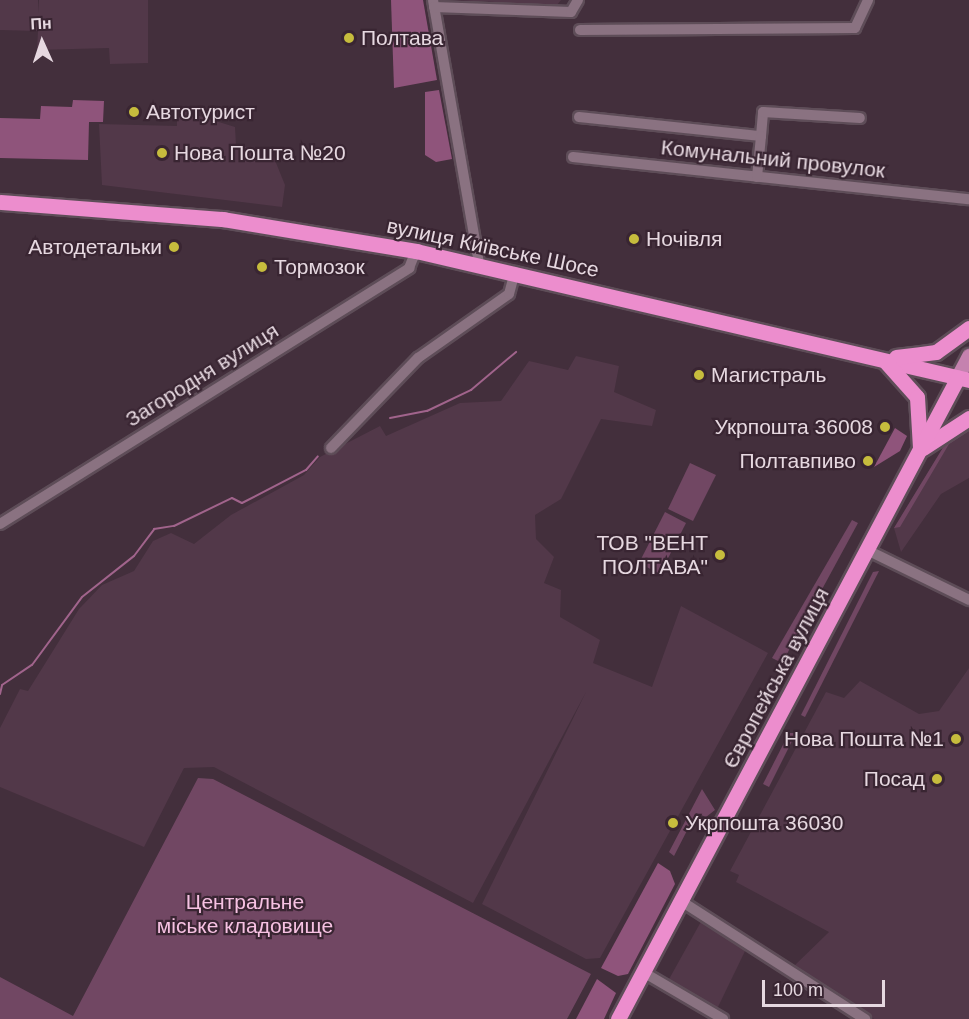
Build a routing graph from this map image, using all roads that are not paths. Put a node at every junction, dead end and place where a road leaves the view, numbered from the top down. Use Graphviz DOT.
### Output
graph roads {
  1 [pos="578,0"];
  2 [pos="868,0"];
  3 [pos="433,3"];
  4 [pos="580,30"];
  5 [pos="579,117"];
  6 [pos="860,118"];
  7 [pos="761,136"];
  8 [pos="573,157"];
  9 [pos="757,177"];
  10 [pos="969,199"];
  11 [pos="0,202"];
  12 [pos="416,251"];
  13 [pos="479,264"];
  14 [pos="515,272"];
  15 [pos="969,328"];
  16 [pos="969,356"];
  17 [pos="881,358"];
  18 [pos="964,378"];
  19 [pos="969,418"];
  20 [pos="331,448"];
  21 [pos="920,450"];
  22 [pos="0,524"];
  23 [pos="867,550"];
  24 [pos="969,600"];
  25 [pos="681,901"];
  26 [pos="644,972"];
  27 [pos="618,1019"];
  28 [pos="723,1019"];
  29 [pos="865,1019"];
  1 -- 3 [label="street"];
  2 -- 4 [label="street"];
  3 -- 13 [label="street"];
  5 -- 7 [label="street"];
  6 -- 7 [label="street"];
  7 -- 9 [label="street"];
  8 -- 9 [label="street, Комунальний провулок"];
  9 -- 10 [label="street, Комунальний провулок"];
  11 -- 12 [label="highway, вулиця Київське Шосе"];
  12 -- 13 [label="highway, вулиця Київське Шосе"];
  12 -- 22 [label="street, Загородня вулиця"];
  13 -- 14 [label="highway, вулиця Київське Шосе"];
  14 -- 17 [label="highway, вулиця Київське Шосе"];
  14 -- 20 [label="street"];
  15 -- 17 [label="highway"];
  16 -- 18 [label="main road, Європейська вулиця"];
  17 -- 18 [label="highway, вулиця Київське Шосе"];
  17 -- 21 [label="highway"];
  18 -- 21 [label="highway, Європейська вулиця"];
  19 -- 21 [label="highway"];
  21 -- 23 [label="highway, Європейська вулиця"];
  23 -- 24 [label="street"];
  23 -- 25 [label="highway, Європейська вулиця"];
  25 -- 26 [label="highway, Європейська вулиця"];
  25 -- 29 [label="street"];
  26 -- 27 [label="highway, Європейська вулиця"];
  26 -- 28 [label="street"];
}
